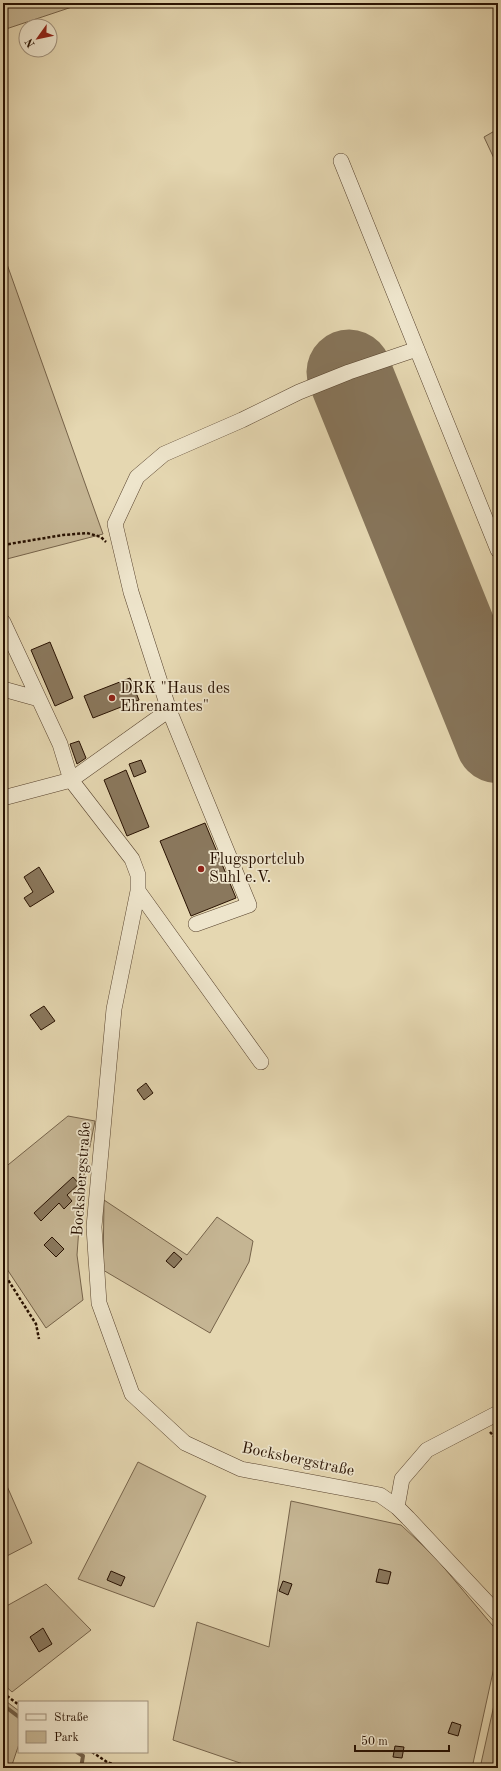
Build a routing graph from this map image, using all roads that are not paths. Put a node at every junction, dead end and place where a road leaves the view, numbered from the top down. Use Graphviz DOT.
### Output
graph roads {
  1 [pos="341,162"];
  2 [pos="417,349"];
  3 [pos="498,550"];
  4 [pos="3,622"];
  5 [pos="3,689"];
  6 [pos="40,699"];
  7 [pos="169,710"];
  8 [pos="71,780"];
  9 [pos="3,798"];
  10 [pos="138,891"];
  11 [pos="196,924"];
  12 [pos="262,1062"];
  13 [pos="498,1413"];
  14 [pos="397,1507"];
  15 [pos="498,1614"];
  1 -- 2 [label="street"];
  2 -- 3 [label="street"];
  2 -- 7 [label="street"];
  4 -- 6 [label="street"];
  5 -- 6 [label="street"];
  6 -- 8 [label="street"];
  7 -- 8 [label="street"];
  7 -- 11 [label="street"];
  8 -- 9 [label="street"];
  8 -- 10 [label="street, Bocksbergstraße"];
  10 -- 12 [label="street"];
  10 -- 14 [label="street, Bocksbergstraße"];
  13 -- 14 [label="street"];
  14 -- 15 [label="street, Bocksbergstraße"];
}
